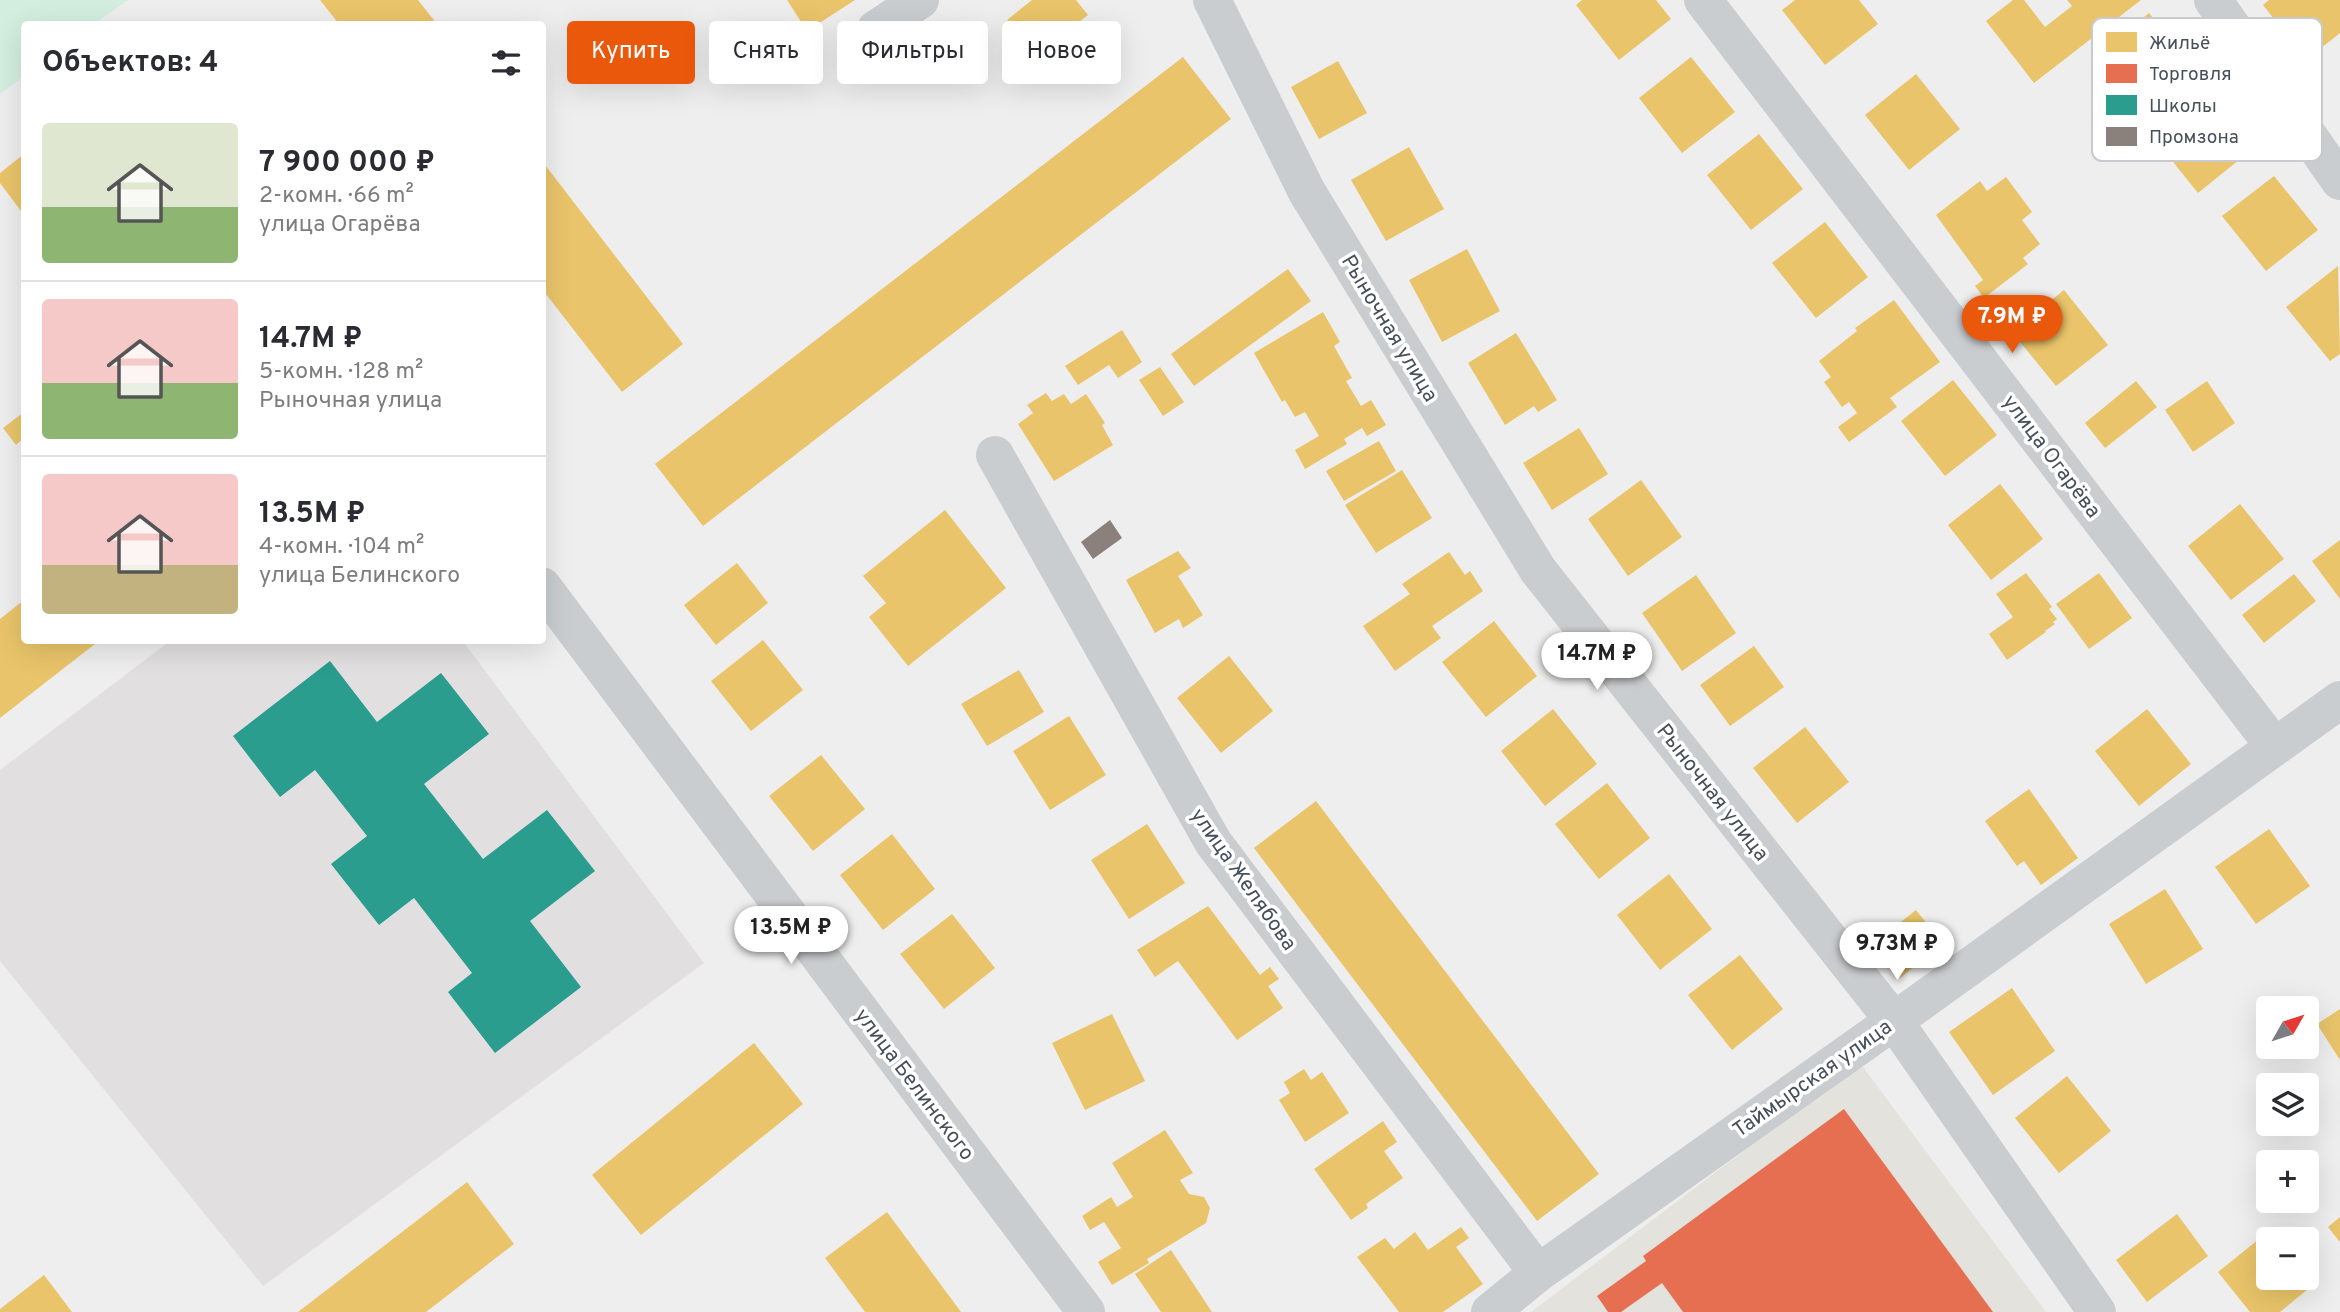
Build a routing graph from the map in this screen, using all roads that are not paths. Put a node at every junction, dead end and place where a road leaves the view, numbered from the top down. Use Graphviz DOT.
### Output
graph roads {
  1 [pos="920,0"];
  2 [pos="1212,0"];
  3 [pos="1703,0"];
  4 [pos="2213,0"];
  5 [pos="2226,18"];
  6 [pos="888,21"];
  7 [pos="2322,155"];
  8 [pos="2340,181"];
  9 [pos="995,456"];
  10 [pos="546,591"];
  11 [pos="2340,700"];
  12 [pos="2274,746"];
  13 [pos="1894,1021"];
  14 [pos="1538,1273"];
  15 [pos="1086,1312"];
  16 [pos="1490,1312"];
  17 [pos="2096,1312"];
  1 -- 6 [label="street"];
  2 -- 13 [label="street, Рыночная улица"];
  3 -- 12 [label="street, улица Огарёва"];
  4 -- 5 [label="street"];
  7 -- 8 [label="street"];
  9 -- 14 [label="street, улица Желябова"];
  10 -- 15 [label="street, улица Белинского"];
  11 -- 12 [label="street, Таймырская улица"];
  12 -- 13 [label="street, Таймырская улица"];
  13 -- 14 [label="street, Таймырская улица"];
  13 -- 17 [label="street, Рыночная улица"];
  14 -- 16 [label="street, Таймырская улица"];
}
